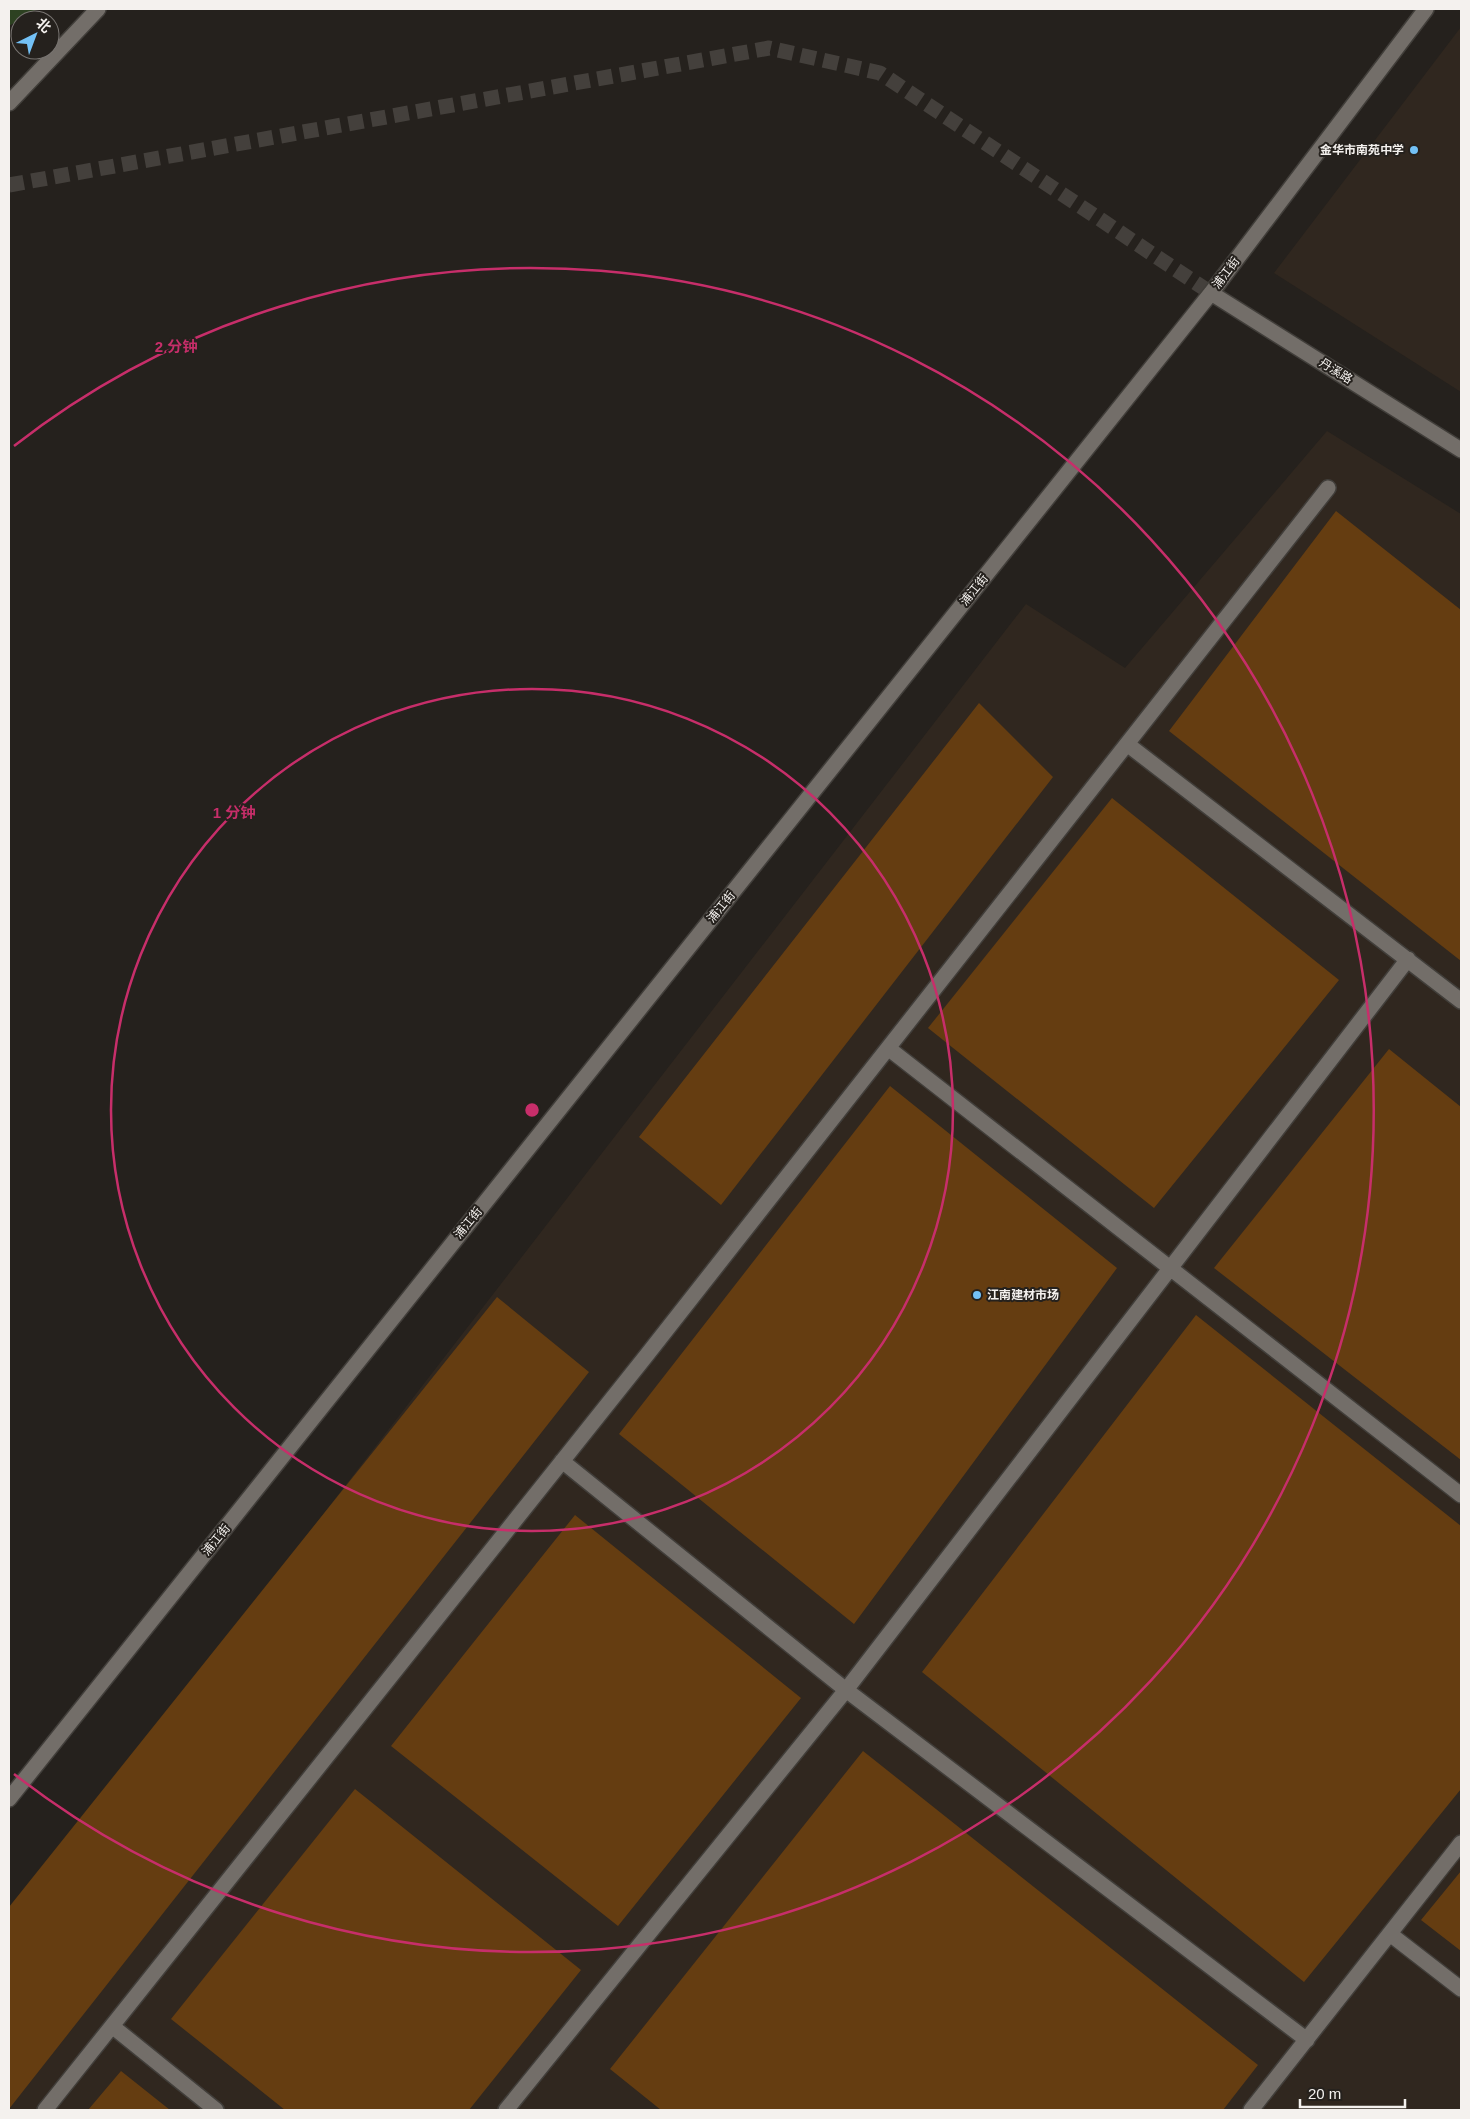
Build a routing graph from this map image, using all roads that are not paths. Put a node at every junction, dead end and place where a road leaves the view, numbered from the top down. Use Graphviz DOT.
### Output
graph roads {
  1 [pos="98,9"];
  2 [pos="1426,9"];
  3 [pos="9,103"];
  4 [pos="1211,293"];
  5 [pos="1461,450"];
  6 [pos="1328,488"];
  7 [pos="1127,744"];
  8 [pos="1408,959"];
  9 [pos="1461,1001"];
  10 [pos="888,1048"];
  11 [pos="1170,1268"];
  12 [pos="562,1461"];
  13 [pos="1461,1494"];
  14 [pos="846,1690"];
  15 [pos="9,1799"];
  16 [pos="1461,1843"];
  17 [pos="1390,1934"];
  18 [pos="1461,1989"];
  19 [pos="112,2026"];
  20 [pos="1306,2040"];
  21 [pos="44,2110"];
  22 [pos="216,2110"];
  23 [pos="506,2110"];
  24 [pos="1251,2110"];
  1 -- 3 [label="street"];
  2 -- 4 [label="street, 浦江街"];
  4 -- 5 [label="street, 丹溪路"];
  4 -- 15 [label="street, 浦江街"];
  6 -- 7 [label="street"];
  7 -- 8 [label="street"];
  7 -- 10 [label="street"];
  8 -- 9 [label="street"];
  8 -- 11 [label="street"];
  10 -- 11 [label="street"];
  10 -- 12 [label="street"];
  11 -- 13 [label="street"];
  11 -- 14 [label="street"];
  12 -- 14 [label="street"];
  12 -- 19 [label="street"];
  14 -- 20 [label="street"];
  14 -- 23 [label="street"];
  16 -- 17 [label="street"];
  17 -- 18 [label="street"];
  17 -- 20 [label="street"];
  19 -- 21 [label="street"];
  19 -- 22 [label="street"];
  20 -- 24 [label="street"];
}
